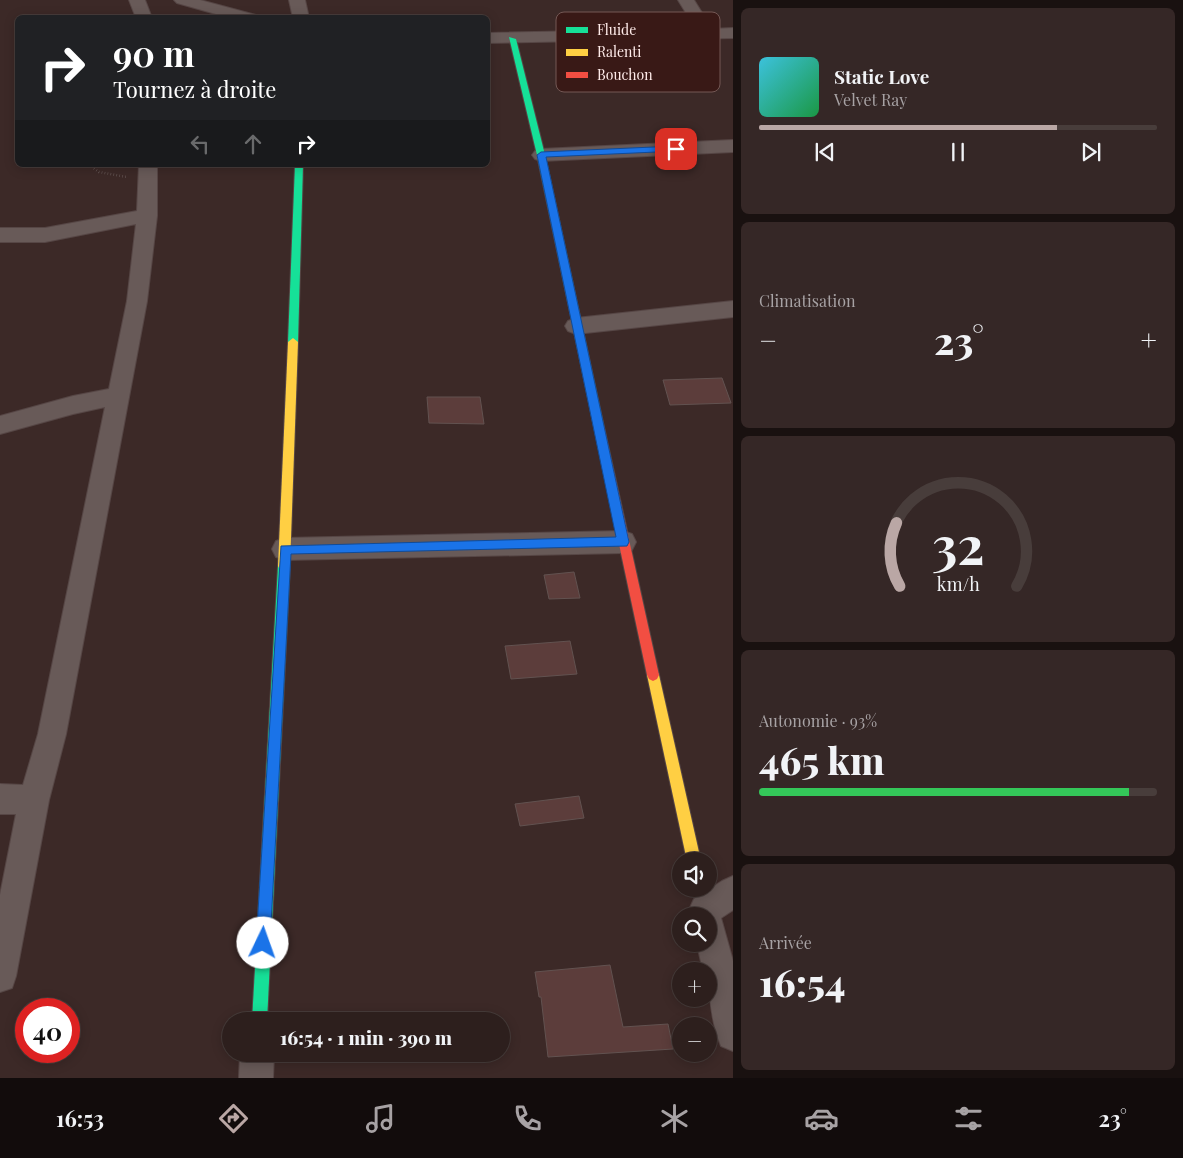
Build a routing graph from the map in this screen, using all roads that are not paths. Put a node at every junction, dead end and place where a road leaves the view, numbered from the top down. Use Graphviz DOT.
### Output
graph roads {
  1 [pos="136,0"];
  2 [pos="182,0"];
  3 [pos="297,0"];
  4 [pos="686,0"];
  5 [pos="693,12"];
  6 [pos="143,15"];
  7 [pos="239,15"];
  8 [pos="300,15"];
  9 [pos="733,33"];
  10 [pos="720,34"];
  11 [pos="490,38"];
  12 [pos="556,38"];
  13 [pos="512,39"];
  14 [pos="733,146"];
  15 [pos="541,155"];
  16 [pos="299,167"];
  17 [pos="148,173"];
  18 [pos="147,216"];
  19 [pos="0,235"];
  20 [pos="733,309"];
  21 [pos="576,326"];
  22 [pos="118,396"];
  23 [pos="0,425"];
  24 [pos="623,542"];
  25 [pos="285,549"];
  26 [pos="0,799"];
  27 [pos="34,800"];
  28 [pos="692,852"];
  29 [pos="733,892"];
  30 [pos="710,907"];
  31 [pos="714,952"];
  32 [pos="0,976"];
  33 [pos="259,1012"];
  34 [pos="733,1034"];
  35 [pos="257,1062"];
  36 [pos="256,1078"];
  1 -- 6 [label="street"];
  2 -- 7 [label="street"];
  3 -- 8 [label="street"];
  4 -- 5 [label="street"];
  9 -- 10 [label="street"];
  11 -- 13 [label="street"];
  12 -- 13 [label="street"];
  13 -- 15 [label="street"];
  14 -- 15 [label="street"];
  15 -- 21 [label="street"];
  16 -- 25 [label="street"];
  17 -- 18 [label="street"];
  18 -- 19 [label="street"];
  18 -- 22 [label="street"];
  20 -- 21 [label="street"];
  21 -- 24 [label="street"];
  22 -- 23 [label="street"];
  22 -- 27 [label="street"];
  24 -- 25 [label="street"];
  24 -- 28 [label="street"];
  25 -- 33 [label="street"];
  26 -- 27 [label="street"];
  27 -- 32 [label="street"];
  29 -- 30 [label="street"];
  31 -- 34 [label="street"];
  35 -- 36 [label="street"];
}
